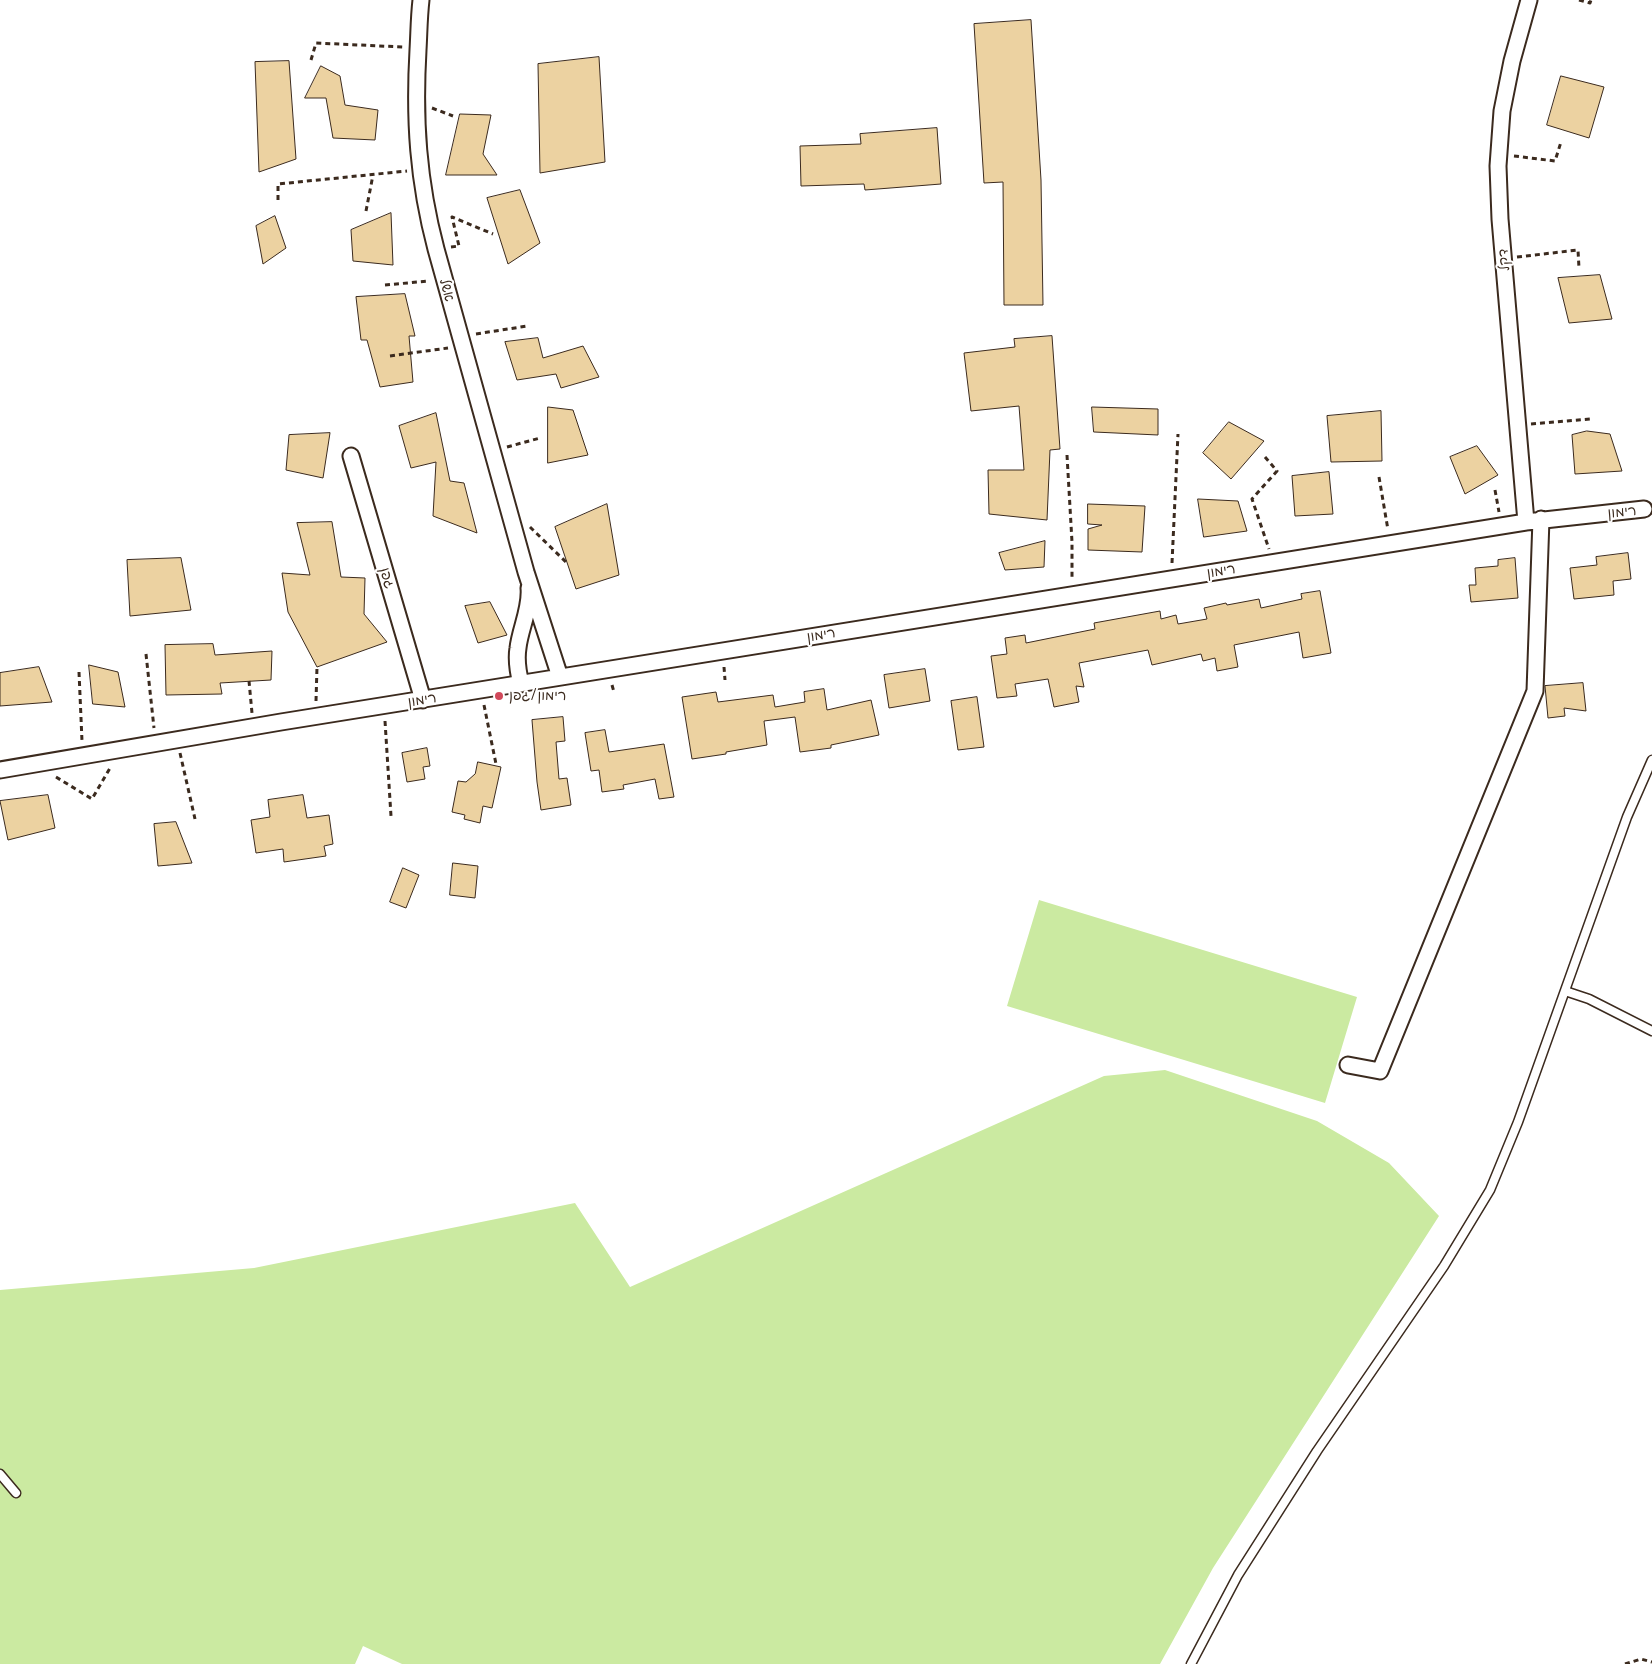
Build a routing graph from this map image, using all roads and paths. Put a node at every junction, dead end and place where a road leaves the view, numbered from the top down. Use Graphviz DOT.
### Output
graph roads {
  1 [pos="421,0"];
  2 [pos="1529,0"];
  3 [pos="1579,0"];
  4 [pos="1591,0"];
  5 [pos="418,48"];
  6 [pos="311,60"];
  7 [pos="416,102"];
  8 [pos="453,116"];
  9 [pos="1561,142"];
  10 [pos="1499,154"];
  11 [pos="420,170"];
  12 [pos="373,176"];
  13 [pos="278,200"];
  14 [pos="366,212"];
  15 [pos="493,234"];
  16 [pos="436,249"];
  17 [pos="1504,259"];
  18 [pos="1579,268"];
  19 [pos="444,279"];
  20 [pos="385,285"];
  21 [pos="527,326"];
  22 [pos="462,341"];
  23 [pos="390,356"];
  24 [pos="1590,419"];
  25 [pos="1518,425"];
  26 [pos="1178,434"];
  27 [pos="540,438"];
  28 [pos="492,451"];
  29 [pos="1067,455"];
  30 [pos="351,456"];
  31 [pos="1265,457"];
  32 [pos="1379,477"];
  33 [pos="1495,490"];
  34 [pos="1644,510"];
  35 [pos="1534,521"];
  36 [pos="527,524"];
  37 [pos="1501,526"];
  38 [pos="1390,544"];
  39 [pos="567,563"];
  40 [pos="1274,563"];
  41 [pos="526,572"];
  42 [pos="1171,579"];
  43 [pos="1072,595"];
  44 [pos="146,654"];
  45 [pos="317,667"];
  46 [pos="79,672"];
  47 [pos="560,678"];
  48 [pos="249,681"];
  49 [pos="521,684"];
  50 [pos="481,690"];
  51 [pos="423,700"];
  52 [pos="384,706"];
  53 [pos="316,717"];
  54 [pos="253,727"];
  55 [pos="177,740"];
  56 [pos="156,744"];
  57 [pos="120,750"];
  58 [pos="83,756"];
  59 [pos="1652,760"];
  60 [pos="36,764"];
  61 [pos="496,764"];
  62 [pos="0,770"];
  63 [pos="392,816"];
  64 [pos="195,819"];
  65 [pos="1565,992"];
  66 [pos="1652,1031"];
  67 [pos="1348,1065"];
  68 [pos="0,1474"];
  69 [pos="16,1493"];
  70 [pos="1652,1662"];
  71 [pos="1191,1664"];
  72 [pos="1625,1664"];
  1 -- 5 [label="street, אשל"];
  2 -- 10 [label="street, דקל"];
  3 -- 4 [label="path"];
  5 -- 6 [label="path"];
  5 -- 7 [label="street, אשל"];
  7 -- 8 [label="path"];
  7 -- 11 [label="street, אשל"];
  9 -- 10 [label="path"];
  10 -- 17 [label="street, דקל"];
  11 -- 12 [label="path"];
  11 -- 16 [label="street, אשל"];
  12 -- 13 [label="path"];
  12 -- 14 [label="path"];
  15 -- 16 [label="path"];
  16 -- 19 [label="street, אשל"];
  17 -- 18 [label="path"];
  17 -- 25 [label="street, דקל"];
  19 -- 20 [label="path"];
  19 -- 22 [label="street, אשל"];
  21 -- 22 [label="path"];
  22 -- 23 [label="path"];
  22 -- 28 [label="street, אשל"];
  24 -- 25 [label="path"];
  25 -- 35 [label="street, דקל"];
  26 -- 42 [label="path"];
  27 -- 28 [label="path"];
  28 -- 41 [label="street, אשל"];
  29 -- 43 [label="path"];
  30 -- 51 [label="street, גפן"];
  31 -- 40 [label="path"];
  32 -- 38 [label="path"];
  33 -- 37 [label="path"];
  34 -- 35 [label="street, רימון"];
  35 -- 37 [label="street, רימון"];
  35 -- 67 [label="street, דקל"];
  36 -- 39 [label="path"];
  37 -- 38 [label="street, רימון"];
  38 -- 40 [label="street, רימון"];
  40 -- 42 [label="street, רימון"];
  41 -- 47 [label="street, אשל"];
  41 -- 49 [label="street, אשל"];
  42 -- 43 [label="street, רימון"];
  43 -- 47 [label="street, רימון"];
  44 -- 56 [label="path"];
  45 -- 53 [label="path"];
  46 -- 58 [label="path"];
  47 -- 49 [label="street, רימון"];
  48 -- 54 [label="path"];
  49 -- 50 [label="street, רימון"];
  50 -- 51 [label="street, רימון"];
  50 -- 61 [label="path"];
  51 -- 52 [label="street, רימון"];
  52 -- 53 [label="street, רימון"];
  52 -- 63 [label="path"];
  53 -- 54 [label="street, רימון"];
  54 -- 55 [label="street, רימון"];
  55 -- 56 [label="street, רימון"];
  55 -- 64 [label="path"];
  56 -- 57 [label="street, רימון"];
  57 -- 58 [label="street, רימון"];
  57 -- 60 [label="path"];
  58 -- 60 [label="street, רימון"];
  59 -- 65 [label="lane"];
  60 -- 62 [label="street, רימון"];
  65 -- 66 [label="lane"];
  65 -- 71 [label="lane"];
  68 -- 69 [label="lane"];
  70 -- 72 [label="path"];
}
